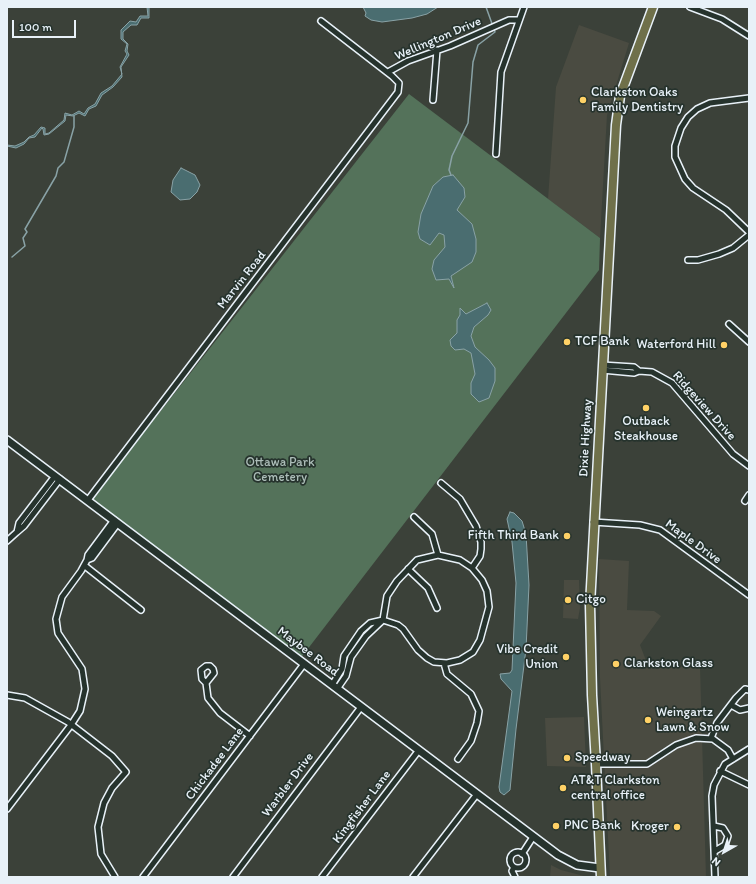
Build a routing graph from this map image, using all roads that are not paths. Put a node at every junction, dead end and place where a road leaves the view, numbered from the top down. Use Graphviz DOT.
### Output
graph roads {
  1 [pos="524,7"];
  2 [pos="653,7"];
  3 [pos="690,7"];
  4 [pos="519,20"];
  5 [pos="320,21"];
  6 [pos="749,36"];
  7 [pos="437,50"];
  8 [pos="388,72"];
  9 [pos="749,98"];
  10 [pos="433,100"];
  11 [pos="496,154"];
  12 [pos="749,234"];
  13 [pos="688,260"];
  14 [pos="729,324"];
  15 [pos="749,342"];
  16 [pos="602,367"];
  17 [pos="7,440"];
  18 [pos="749,466"];
  19 [pos="57,478"];
  20 [pos="441,483"];
  21 [pos="749,495"];
  22 [pos="88,500"];
  23 [pos="745,501"];
  24 [pos="32,506"];
  25 [pos="37,510"];
  26 [pos="414,517"];
  27 [pos="116,522"];
  28 [pos="593,522"];
  29 [pos="16,532"];
  30 [pos="7,541"];
  31 [pos="438,555"];
  32 [pos="85,566"];
  33 [pos="472,568"];
  34 [pos="408,569"];
  35 [pos="749,595"];
  36 [pos="437,608"];
  37 [pos="141,610"];
  38 [pos="383,620"];
  39 [pos="361,631"];
  40 [pos="366,636"];
  41 [pos="444,663"];
  42 [pos="304,664"];
  43 [pos="342,669"];
  44 [pos="348,670"];
  45 [pos="206,683"];
  46 [pos="335,687"];
  47 [pos="749,690"];
  48 [pos="7,695"];
  49 [pos="731,705"];
  50 [pos="361,707"];
  51 [pos="749,708"];
  52 [pos="71,725"];
  53 [pos="250,736"];
  54 [pos="711,738"];
  55 [pos="749,749"];
  56 [pos="419,750"];
  57 [pos="458,759"];
  58 [pos="733,759"];
  59 [pos="596,764"];
  60 [pos="720,771"];
  61 [pos="749,785"];
  62 [pos="477,794"];
  63 [pos="7,809"];
  64 [pos="714,826"];
  65 [pos="533,837"];
  66 [pos="715,851"];
  67 [pos="522,854"];
  68 [pos="514,867"];
  69 [pos="600,868"];
  70 [pos="115,877"];
  71 [pos="143,877"];
  72 [pos="233,877"];
  73 [pos="322,877"];
  74 [pos="413,877"];
  75 [pos="515,877"];
  76 [pos="601,877"];
  77 [pos="716,877"];
  1 -- 4 [label="street"];
  2 -- 16 [label="main road, Dixie Highway"];
  3 -- 6 [label="street"];
  4 -- 7 [label="street, Wellington Drive"];
  4 -- 11 [label="street"];
  5 -- 8 [label="street"];
  7 -- 8 [label="street, Wellington Drive"];
  7 -- 10 [label="street"];
  8 -- 22 [label="street, Marvin Road"];
  9 -- 12 [label="street"];
  12 -- 13 [label="street"];
  14 -- 15 [label="street"];
  16 -- 18 [label="street, Ridgeview Drive"];
  16 -- 28 [label="main road, Dixie Highway"];
  17 -- 19 [label="main road, Maybee Road"];
  19 -- 22 [label="main road, Maybee Road"];
  19 -- 24 [label="street"];
  19 -- 25 [label="street"];
  20 -- 33 [label="street"];
  21 -- 23 [label="street"];
  22 -- 27 [label="main road, Maybee Road"];
  24 -- 25 [label="street"];
  24 -- 29 [label="street"];
  25 -- 29 [label="street"];
  26 -- 31 [label="street"];
  27 -- 32 [label="street"];
  27 -- 42 [label="main road, Maybee Road"];
  28 -- 35 [label="street, Maple Drive"];
  28 -- 59 [label="main road, Dixie Highway"];
  29 -- 30 [label="street"];
  31 -- 33 [label="street"];
  31 -- 34 [label="street"];
  32 -- 37 [label="street"];
  32 -- 52 [label="street"];
  33 -- 41 [label="street"];
  34 -- 36 [label="street"];
  34 -- 38 [label="street"];
  38 -- 39 [label="street"];
  38 -- 40 [label="street"];
  38 -- 41 [label="street"];
  39 -- 40 [label="street"];
  39 -- 43 [label="street"];
  40 -- 44 [label="street"];
  41 -- 57 [label="street"];
  42 -- 46 [label="main road, Maybee Road"];
  42 -- 53 [label="street, Chickadee Lane"];
  43 -- 44 [label="street"];
  43 -- 46 [label="street"];
  44 -- 46 [label="street"];
  45 -- 53 [label="street"];
  46 -- 50 [label="main road, Maybee Road"];
  47 -- 49 [label="street"];
  48 -- 52 [label="street"];
  49 -- 51 [label="street"];
  49 -- 54 [label="street"];
  50 -- 56 [label="main road, Maybee Road"];
  50 -- 72 [label="street, Warbler Drive"];
  52 -- 63 [label="street"];
  52 -- 70 [label="street"];
  53 -- 71 [label="street, Chickadee Lane"];
  54 -- 58 [label="street"];
  54 -- 59 [label="street"];
  55 -- 58 [label="street"];
  56 -- 62 [label="main road, Maybee Road"];
  56 -- 73 [label="street, Kingfisher Lane"];
  58 -- 60 [label="street"];
  59 -- 69 [label="main road, Dixie Highway"];
  60 -- 61 [label="street"];
  60 -- 64 [label="street"];
  62 -- 65 [label="main road, Maybee Road"];
  62 -- 74 [label="street"];
  64 -- 66 [label="street"];
  64 -- 66 [label="street"];
  65 -- 67 [label="street"];
  65 -- 69 [label="main road, Maybee Road"];
  66 -- 77 [label="street"];
  67 -- 68 [label="street"];
  67 -- 68 [label="street"];
  68 -- 75 [label="street"];
  69 -- 76 [label="main road, Dixie Highway"];
}
